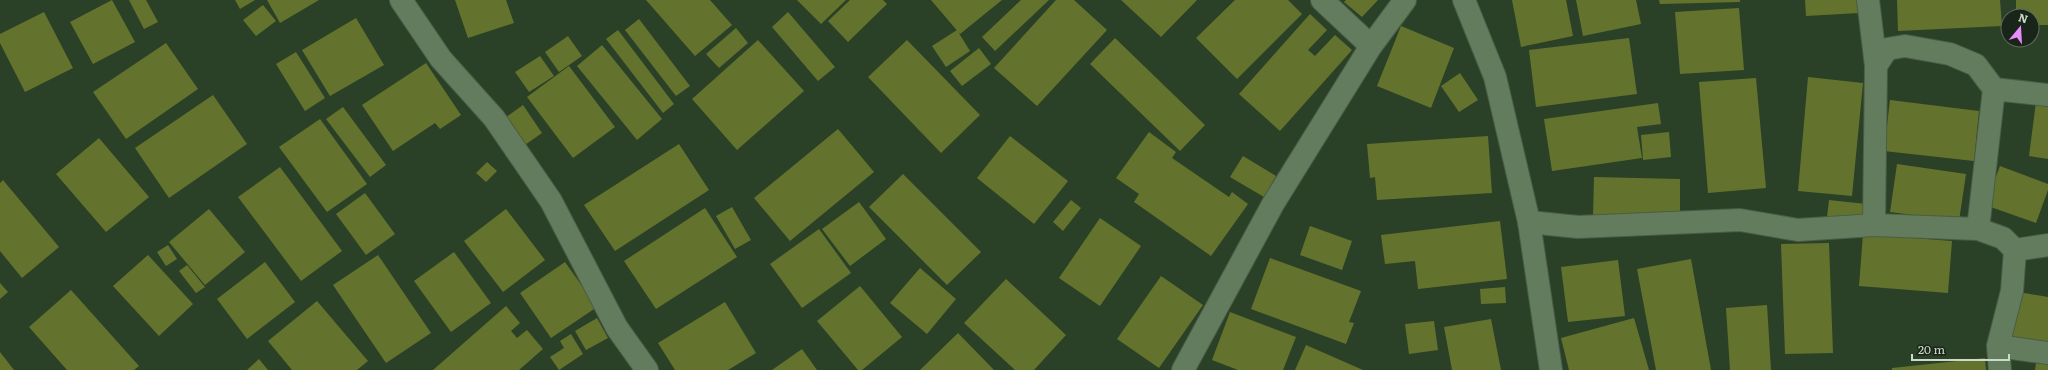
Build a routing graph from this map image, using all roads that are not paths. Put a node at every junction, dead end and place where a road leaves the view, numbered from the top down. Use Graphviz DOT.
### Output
graph roads {
  1 [pos="401,0"];
  2 [pos="1322,0"];
  3 [pos="1406,0"];
  4 [pos="1464,0"];
  5 [pos="1868,0"];
  6 [pos="1370,46"];
  7 [pos="1876,66"];
  8 [pos="1994,89"];
  9 [pos="2048,95"];
  10 [pos="1529,222"];
  11 [pos="1874,226"];
  12 [pos="1978,229"];
  13 [pos="2048,245"];
  14 [pos="2015,250"];
  15 [pos="1998,346"];
  16 [pos="2048,354"];
  17 [pos="647,370"];
  18 [pos="1183,370"];
  19 [pos="1550,370"];
  20 [pos="2000,370"];
  1 -- 17 [label="street"];
  2 -- 6 [label="street"];
  3 -- 6 [label="street"];
  4 -- 10 [label="street"];
  5 -- 7 [label="street"];
  6 -- 18 [label="street"];
  7 -- 8 [label="street"];
  7 -- 11 [label="street"];
  8 -- 9 [label="street"];
  8 -- 12 [label="street"];
  10 -- 11 [label="street"];
  10 -- 19 [label="street"];
  11 -- 12 [label="street"];
  12 -- 14 [label="street"];
  13 -- 14 [label="street"];
  14 -- 15 [label="street"];
  15 -- 16 [label="street"];
  15 -- 20 [label="street"];
}
